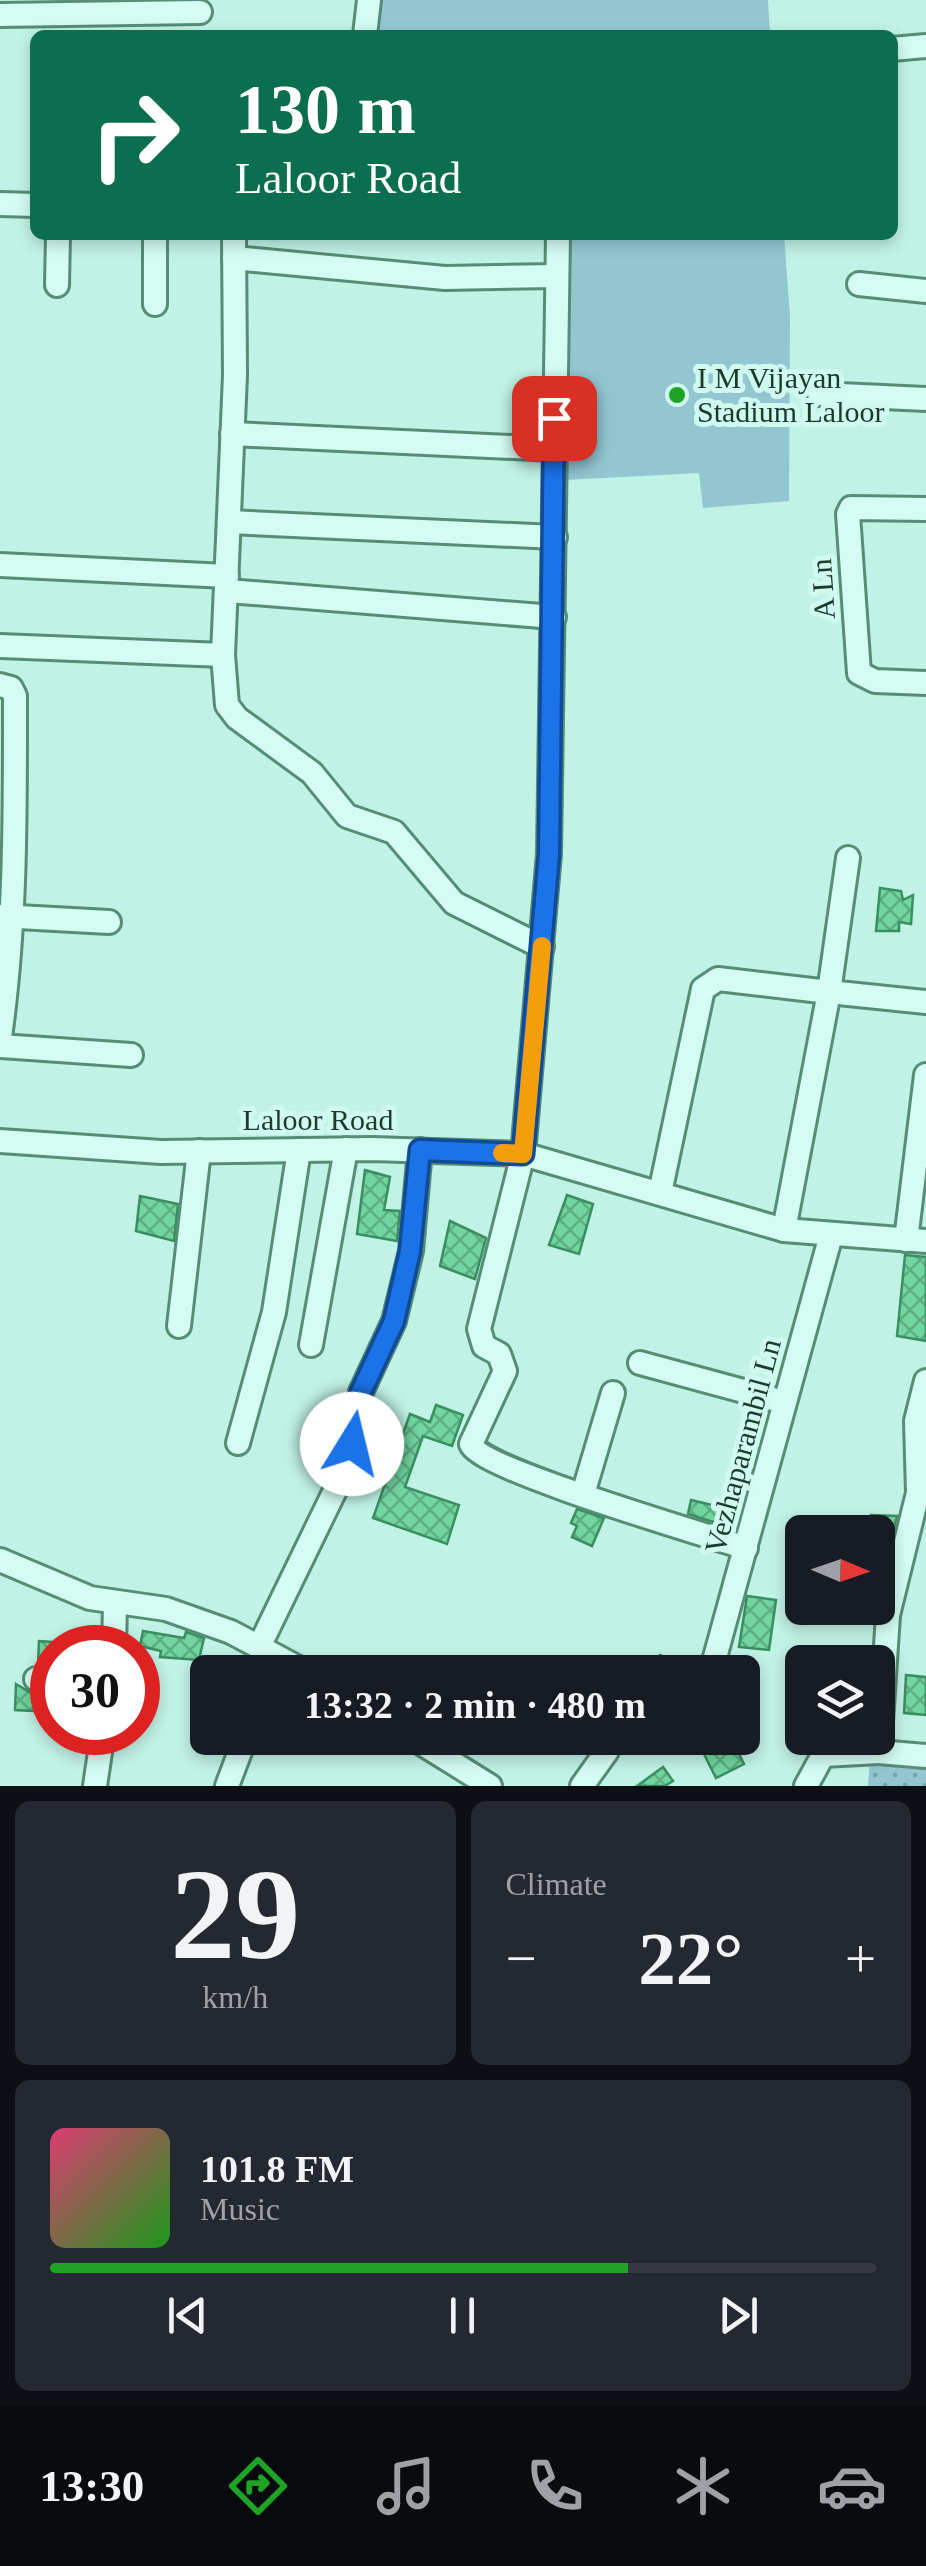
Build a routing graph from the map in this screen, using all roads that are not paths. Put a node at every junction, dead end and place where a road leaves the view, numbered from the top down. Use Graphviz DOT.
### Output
graph roads {
  1 [pos="368,0"];
  2 [pos="200,12"];
  3 [pos="0,15"];
  4 [pos="100,24"];
  5 [pos="365,30"];
  6 [pos="926,46"];
  7 [pos="898,48"];
  8 [pos="0,204"];
  9 [pos="30,205"];
  10 [pos="58,240"];
  11 [pos="155,240"];
  12 [pos="558,240"];
  13 [pos="234,247"];
  14 [pos="556,276"];
  15 [pos="858,284"];
  16 [pos="57,285"];
  17 [pos="926,291"];
  18 [pos="155,304"];
  19 [pos="820,394"];
  20 [pos="926,400"];
  21 [pos="232,434"];
  22 [pos="554,449"];
  23 [pos="926,509"];
  24 [pos="229,522"];
  25 [pos="555,537"];
  26 [pos="0,565"];
  27 [pos="228,583"];
  28 [pos="554,617"];
  29 [pos="0,646"];
  30 [pos="223,655"];
  31 [pos="926,683"];
  32 [pos="0,685"];
  33 [pos="848,858"];
  34 [pos="6,916"];
  35 [pos="108,922"];
  36 [pos="542,947"];
  37 [pos="828,992"];
  38 [pos="926,1002"];
  39 [pos="0,1037"];
  40 [pos="0,1046"];
  41 [pos="131,1055"];
  42 [pos="926,1075"];
  43 [pos="0,1141"];
  44 [pos="346,1149"];
  45 [pos="299,1150"];
  46 [pos="420,1150"];
  47 [pos="200,1152"];
  48 [pos="523,1154"];
  49 [pos="660,1193"];
  50 [pos="784,1230"];
  51 [pos="832,1234"];
  52 [pos="916,1240"];
  53 [pos="179,1326"];
  54 [pos="311,1345"];
  55 [pos="640,1363"];
  56 [pos="926,1381"];
  57 [pos="613,1393"];
  58 [pos="784,1402"];
  59 [pos="238,1443"];
  60 [pos="922,1493"];
  61 [pos="583,1494"];
  62 [pos="746,1548"];
  63 [pos="0,1560"];
  64 [pos="115,1604"];
  65 [pos="115,1625"];
  66 [pos="260,1645"];
  67 [pos="886,1645"];
  68 [pos="277,1655"];
  69 [pos="716,1655"];
  70 [pos="895,1753"];
  71 [pos="99,1755"];
  72 [pos="239,1755"];
  73 [pos="440,1755"];
  74 [pos="604,1755"];
  75 [pos="822,1755"];
  76 [pos="926,1756"];
  77 [pos="94,1786"];
  78 [pos="227,1786"];
  79 [pos="490,1786"];
  80 [pos="582,1786"];
  81 [pos="806,1786"];
  1 -- 5 [label="street"];
  2 -- 4 [label="street"];
  3 -- 4 [label="street"];
  6 -- 7 [label="street"];
  8 -- 9 [label="street"];
  10 -- 16 [label="street"];
  11 -- 18 [label="street"];
  12 -- 14 [label="street"];
  13 -- 14 [label="street"];
  13 -- 21 [label="street"];
  14 -- 22 [label="street"];
  15 -- 17 [label="street"];
  19 -- 20 [label="street"];
  21 -- 22 [label="street"];
  21 -- 24 [label="street"];
  22 -- 25 [label="street"];
  23 -- 31 [label="street, A Ln"];
  24 -- 25 [label="street"];
  24 -- 27 [label="street"];
  25 -- 28 [label="street"];
  26 -- 27 [label="street"];
  27 -- 28 [label="street"];
  27 -- 30 [label="street"];
  28 -- 36 [label="street"];
  29 -- 30 [label="street"];
  30 -- 36 [label="street"];
  32 -- 34 [label="street"];
  33 -- 37 [label="street"];
  34 -- 35 [label="street"];
  34 -- 39 [label="street"];
  36 -- 48 [label="street"];
  37 -- 38 [label="street"];
  37 -- 49 [label="street"];
  37 -- 50 [label="street"];
  40 -- 41 [label="street"];
  42 -- 52 [label="street"];
  43 -- 47 [label="street, Laloor Road"];
  44 -- 45 [label="street, Laloor Road"];
  44 -- 46 [label="street, Laloor Road"];
  44 -- 54 [label="street"];
  45 -- 47 [label="street, Laloor Road"];
  45 -- 59 [label="street"];
  46 -- 48 [label="street, Laloor Road"];
  46 -- 66 [label="street"];
  47 -- 53 [label="street"];
  48 -- 49 [label="street, Laloor Road"];
  48 -- 61 [label="street"];
  49 -- 50 [label="street, Laloor Road"];
  50 -- 51 [label="street, Laloor Road"];
  51 -- 52 [label="street, Laloor Road"];
  51 -- 58 [label="street, Vezhaparambil Ln"];
  55 -- 58 [label="street"];
  56 -- 60 [label="street"];
  57 -- 61 [label="street"];
  58 -- 62 [label="street, Vezhaparambil Ln"];
  60 -- 67 [label="street"];
  61 -- 62 [label="street"];
  62 -- 69 [label="street, Vezhaparambil Ln"];
  63 -- 64 [label="street"];
  64 -- 65 [label="street"];
  64 -- 66 [label="street"];
  66 -- 68 [label="street"];
  70 -- 76 [label="street"];
  71 -- 77 [label="street"];
  72 -- 78 [label="street"];
  73 -- 79 [label="street"];
  74 -- 80 [label="street"];
  75 -- 81 [label="street"];
}
